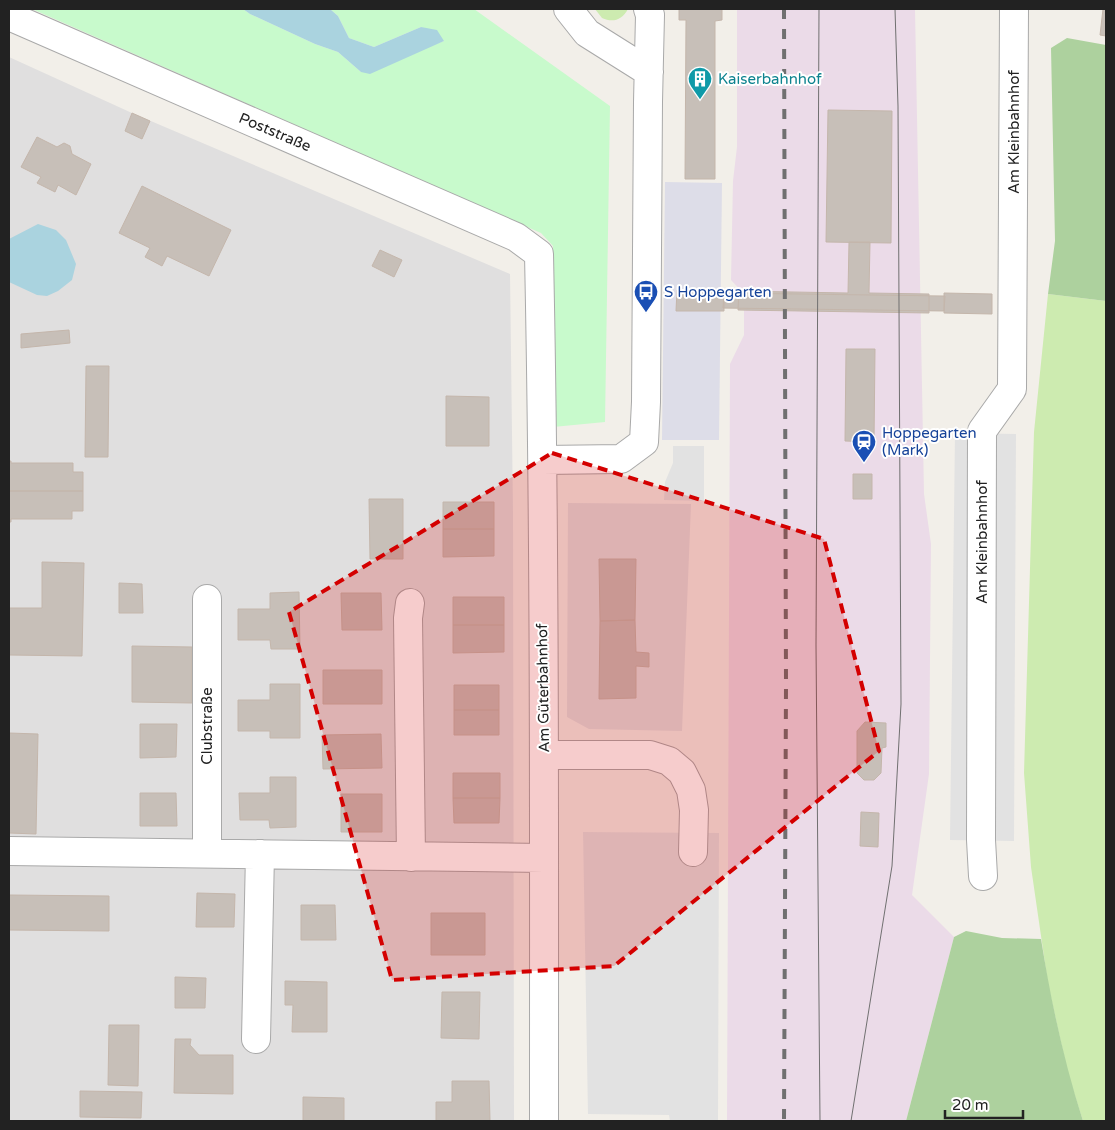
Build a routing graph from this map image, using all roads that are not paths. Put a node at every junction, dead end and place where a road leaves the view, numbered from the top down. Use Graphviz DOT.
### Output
graph roads {
  1 [pos="568,9"];
  2 [pos="648,9"];
  3 [pos="1014,9"];
  4 [pos="9,16"];
  5 [pos="649,72"];
  6 [pos="539,254"];
  7 [pos="543,460"];
  8 [pos="207,599"];
  9 [pos="410,603"];
  10 [pos="544,755"];
  11 [pos="9,851"];
  12 [pos="694,852"];
  13 [pos="207,854"];
  14 [pos="260,854"];
  15 [pos="411,857"];
  16 [pos="544,858"];
  17 [pos="983,876"];
  18 [pos="256,1039"];
  19 [pos="544,1121"];
  1 -- 5 [label="street"];
  2 -- 5 [label="street"];
  3 -- 17 [label="street, Am Kleinbahnhof"];
  4 -- 6 [label="street, Poststraße"];
  5 -- 7 [label="street"];
  6 -- 7 [label="street, Am Güterbahnhof"];
  7 -- 10 [label="street, Am Güterbahnhof"];
  8 -- 13 [label="street, Clubstraße"];
  9 -- 15 [label="street"];
  10 -- 12 [label="street"];
  10 -- 16 [label="street, Am Güterbahnhof"];
  11 -- 13 [label="street"];
  13 -- 14 [label="street"];
  14 -- 15 [label="street"];
  14 -- 18 [label="street"];
  15 -- 16 [label="street"];
  16 -- 19 [label="street, Am Güterbahnhof"];
}
